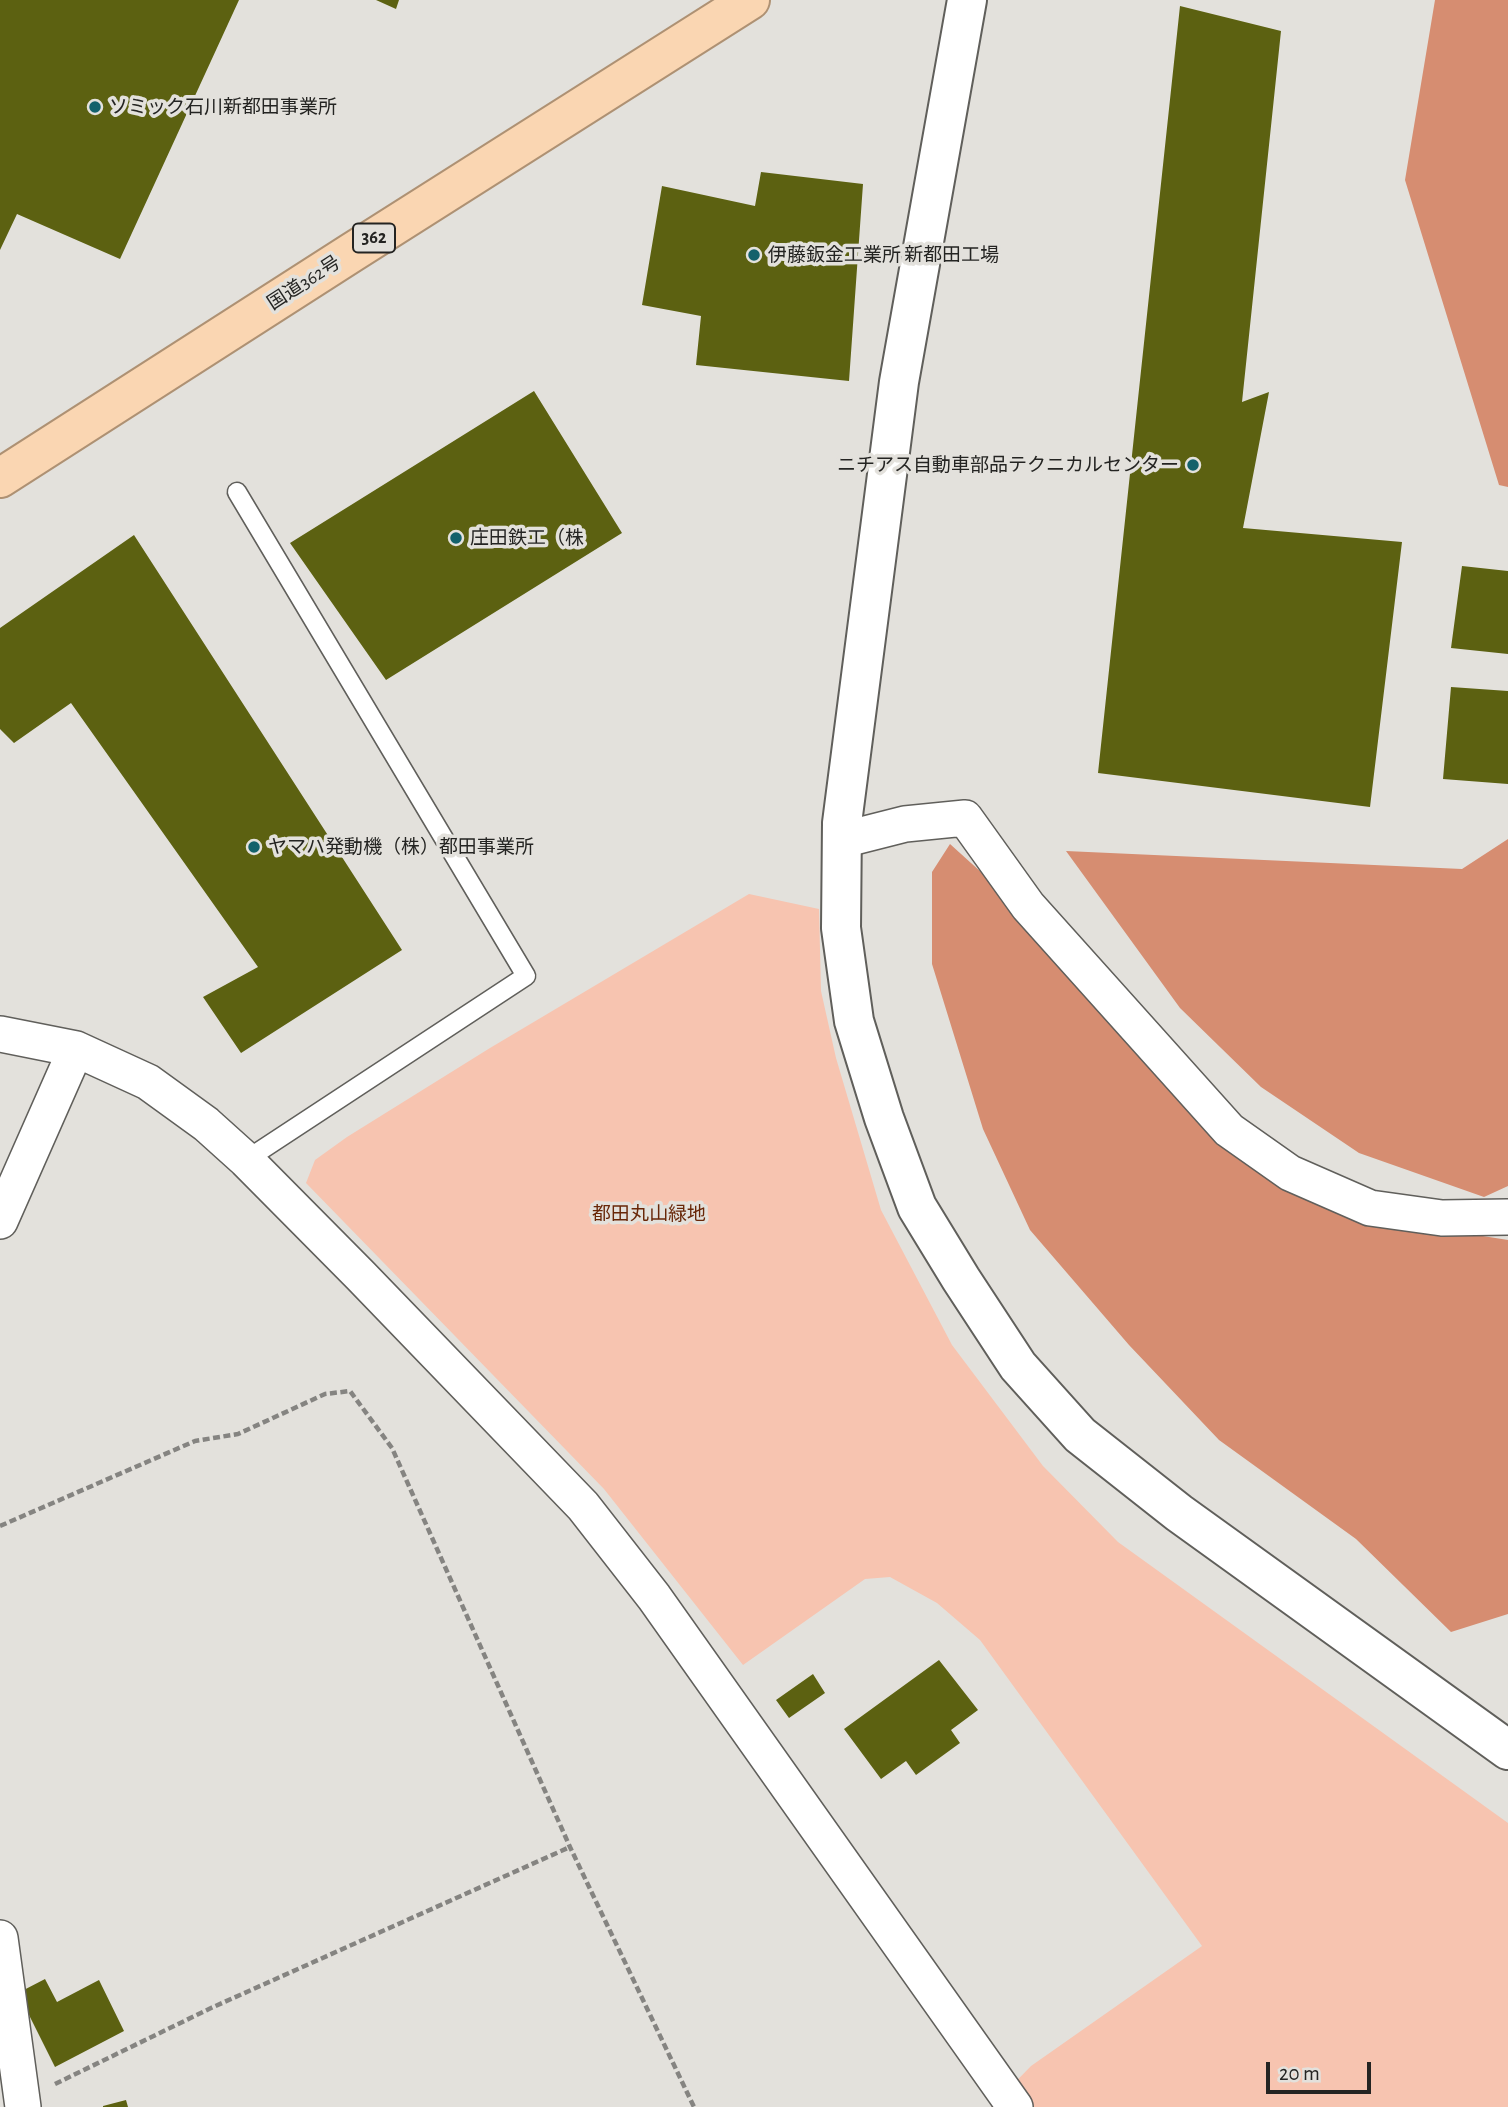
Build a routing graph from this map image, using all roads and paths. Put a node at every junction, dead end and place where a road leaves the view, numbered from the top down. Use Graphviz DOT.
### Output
graph roads {
  1 [pos="750,0"];
  2 [pos="967,0"];
  3 [pos="0,478"];
  4 [pos="237,492"];
  5 [pos="842,840"];
  6 [pos="0,1034"];
  7 [pos="76,1049"];
  8 [pos="246,1160"];
  9 [pos="1508,1217"];
  10 [pos="0,1221"];
  11 [pos="0,1526"];
  12 [pos="1508,1750"];
  13 [pos="570,1847"];
  14 [pos="0,1938"];
  15 [pos="22,2102"];
  16 [pos="694,2107"];
  17 [pos="1015,2107"];
  1 -- 3 [label="highway, 国道362号 / 362"];
  2 -- 5 [label="street"];
  4 -- 8 [label="lane"];
  5 -- 9 [label="street"];
  5 -- 12 [label="street"];
  6 -- 7 [label="street"];
  7 -- 8 [label="street"];
  7 -- 10 [label="street"];
  8 -- 17 [label="street"];
  11 -- 13 [label="path"];
  13 -- 15 [label="path"];
  13 -- 16 [label="path"];
  14 -- 15 [label="street"];
}
